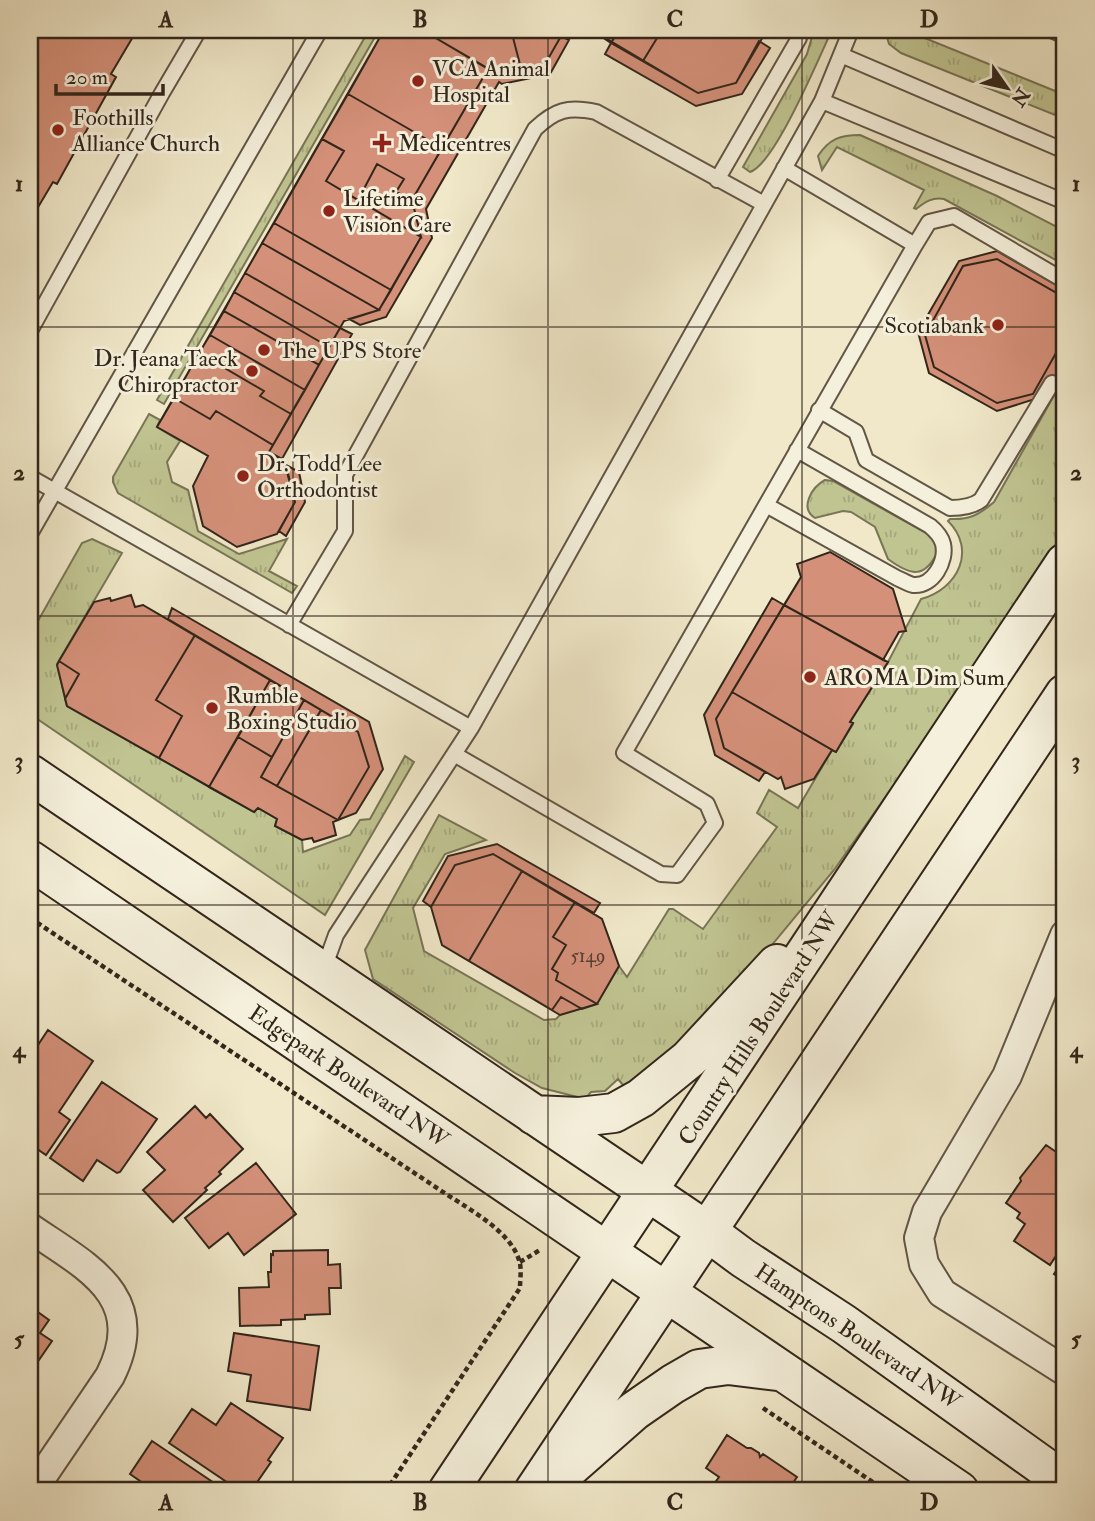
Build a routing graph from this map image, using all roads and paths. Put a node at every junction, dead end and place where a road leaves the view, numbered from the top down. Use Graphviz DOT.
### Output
graph roads {
  1 [pos="199,30"];
  2 [pos="320,30"];
  3 [pos="800,30"];
  4 [pos="851,30"];
  5 [pos="1051,30"];
  6 [pos="1065,36"];
  7 [pos="841,55"];
  8 [pos="822,101"];
  9 [pos="1065,151"];
  10 [pos="784,168"];
  11 [pos="718,180"];
  12 [pos="1065,202"];
  13 [pos="764,204"];
  14 [pos="915,245"];
  15 [pos="1065,281"];
  16 [pos="30,331"];
  17 [pos="1052,383"];
  18 [pos="819,410"];
  19 [pos="797,450"];
  20 [pos="30,477"];
  21 [pos="54,491"];
  22 [pos="766,505"];
  23 [pos="30,534"];
  24 [pos="1065,563"];
  25 [pos="289,625"];
  26 [pos="1065,694"];
  27 [pos="471,729"];
  28 [pos="454,754"];
  29 [pos="30,774"];
  30 [pos="30,860"];
  31 [pos="859,875"];
  32 [pos="30,918"];
  33 [pos="1065,935"];
  34 [pos="323,972"];
  35 [pos="534,1115"];
  36 [pos="649,1192"];
  37 [pos="30,1228"];
  38 [pos="708,1232"];
  39 [pos="539,1249"];
  40 [pos="608,1251"];
  41 [pos="520,1262"];
  42 [pos="667,1292"];
  43 [pos="1065,1371"];
  44 [pos="784,1372"];
  45 [pos="757,1404"];
  46 [pos="1065,1482"];
  47 [pos="32,1491"];
  48 [pos="386,1491"];
  49 [pos="448,1491"];
  50 [pos="534,1491"];
  51 [pos="542,1491"];
  52 [pos="886,1491"];
  53 [pos="959,1491"];
  1 -- 16 [label="lane"];
  2 -- 21 [label="lane"];
  3 -- 11 [label="lane"];
  4 -- 7 [label="lane"];
  5 -- 6 [label="lane"];
  7 -- 8 [label="lane"];
  7 -- 9 [label="lane"];
  8 -- 10 [label="lane"];
  8 -- 12 [label="lane"];
  10 -- 13 [label="lane"];
  10 -- 14 [label="lane"];
  11 -- 13 [label="lane"];
  11 -- 25 [label="lane"];
  13 -- 27 [label="lane"];
  14 -- 15 [label="lane"];
  14 -- 18 [label="lane"];
  17 -- 18 [label="lane"];
  18 -- 19 [label="lane"];
  19 -- 22 [label="lane"];
  19 -- 22 [label="lane"];
  20 -- 21 [label="lane"];
  21 -- 23 [label="lane"];
  21 -- 25 [label="lane"];
  22 -- 28 [label="lane"];
  24 -- 31 [label="main road, Country Hills Boulevard NW"];
  25 -- 27 [label="lane"];
  26 -- 38 [label="main road"];
  27 -- 28 [label="lane"];
  28 -- 34 [label="lane"];
  29 -- 34 [label="main road"];
  30 -- 40 [label="main road, Edgepark Boulevard NW"];
  31 -- 35 [label="main road"];
  31 -- 36 [label="main road, Country Hills Boulevard NW"];
  32 -- 41 [label="path"];
  33 -- 43 [label="street"];
  34 -- 35 [label="main road"];
  35 -- 36 [label="main road"];
  36 -- 38 [label="main road, Hamptons Boulevard NW"];
  36 -- 40 [label="main road, Country Hills Boulevard NW"];
  37 -- 47 [label="street"];
  38 -- 42 [label="main road"];
  38 -- 46 [label="main road, Hamptons Boulevard NW"];
  39 -- 41 [label="path"];
  40 -- 42 [label="main road, Edgepark Boulevard NW"];
  40 -- 49 [label="main road, Country Hills Boulevard NW"];
  41 -- 48 [label="path"];
  42 -- 44 [label="main road"];
  42 -- 50 [label="main road"];
  44 -- 51 [label="main road"];
  44 -- 53 [label="main road"];
  45 -- 52 [label="path"];
}
